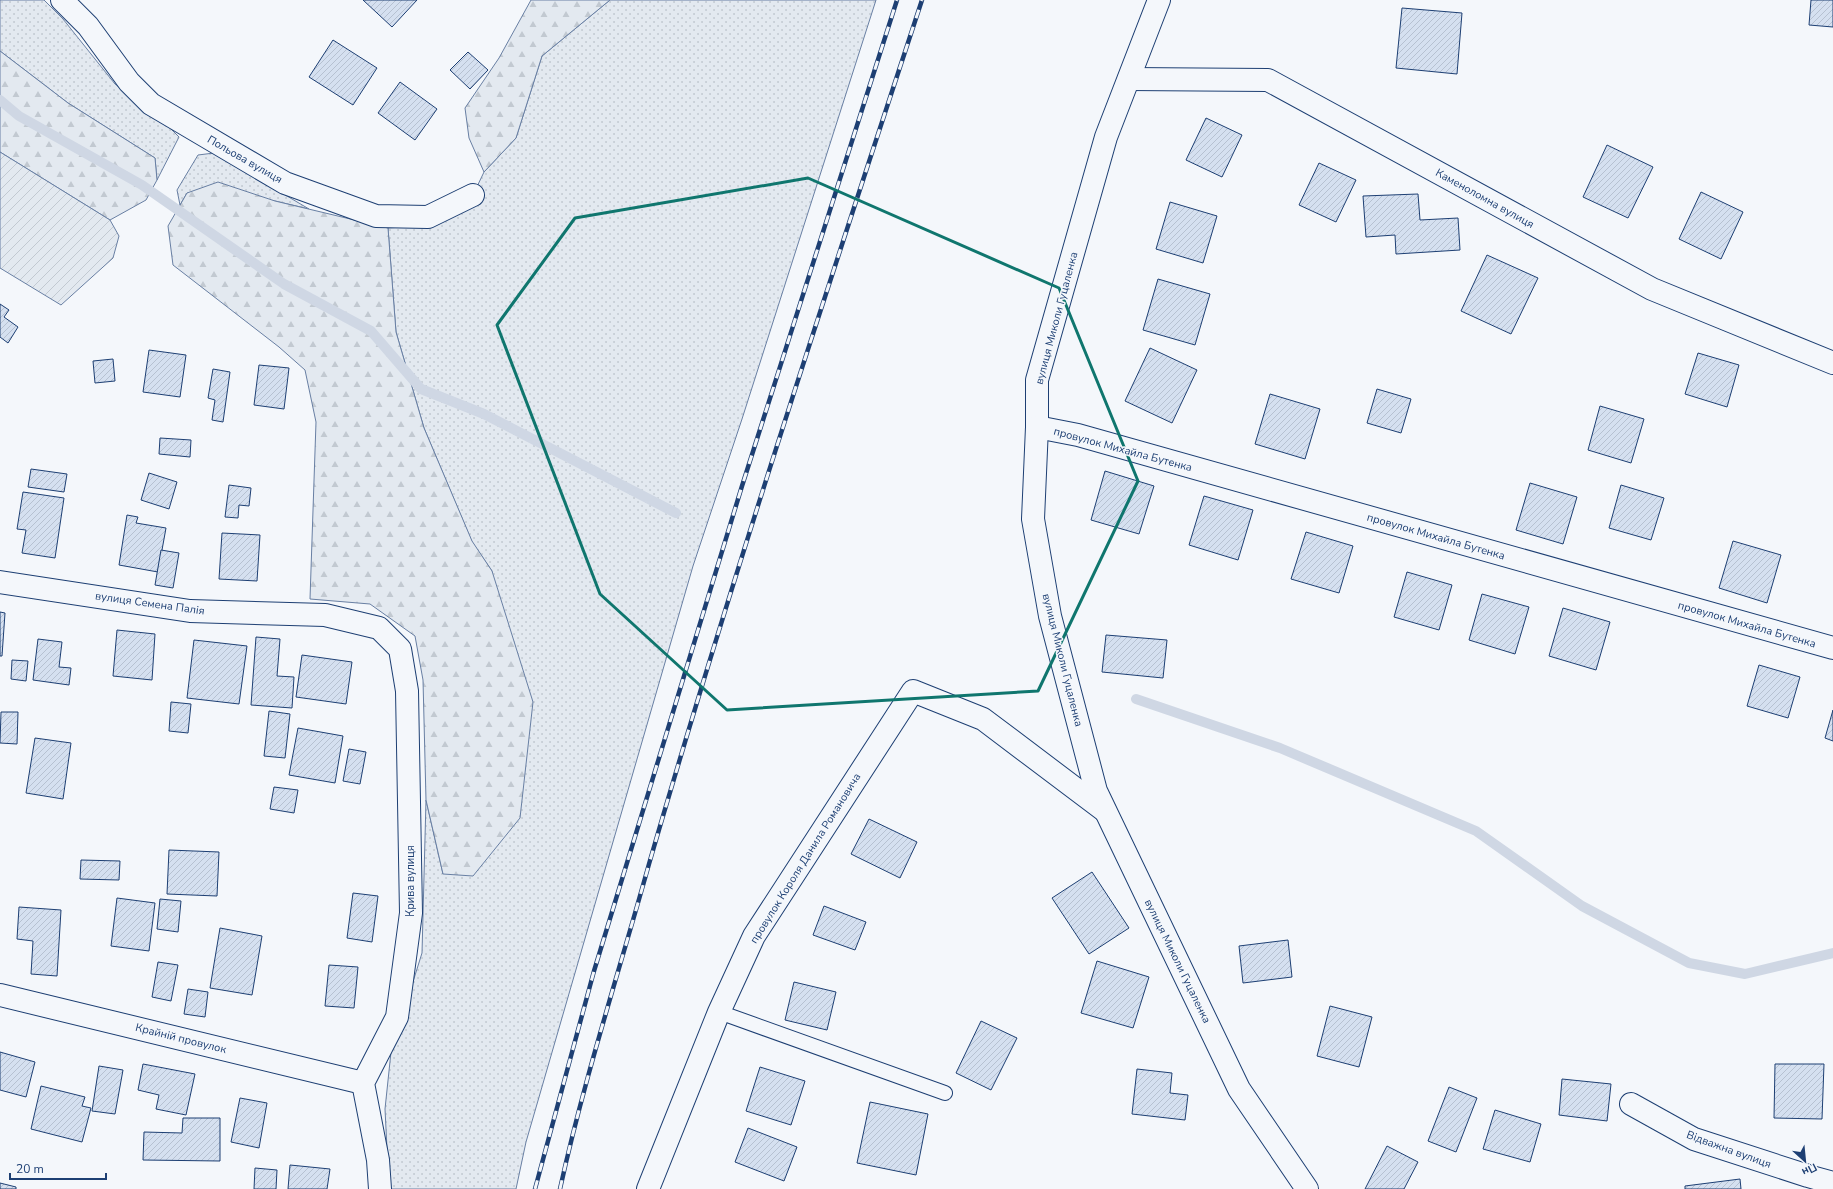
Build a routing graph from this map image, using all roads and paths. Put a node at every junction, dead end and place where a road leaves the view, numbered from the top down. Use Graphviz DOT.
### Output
graph roads {
  1 [pos="62,0"];
  2 [pos="1159,0"];
  3 [pos="1129,79"];
  4 [pos="473,195"];
  5 [pos="1833,363"];
  6 [pos="1037,427"];
  7 [pos="0,582"];
  8 [pos="325,615"];
  9 [pos="1833,648"];
  10 [pos="1106,812"];
  11 [pos="0,995"];
  12 [pos="719,1012"];
  13 [pos="363,1082"];
  14 [pos="945,1093"];
  15 [pos="1631,1104"];
  16 [pos="1833,1182"];
  17 [pos="380,1189"];
  18 [pos="648,1189"];
  19 [pos="1308,1189"];
  1 -- 4 [label="street, Польова вулиця"];
  2 -- 3 [label="street, вулиця Миколи Гуцаленка"];
  3 -- 5 [label="street, Каменоломна вулиця"];
  3 -- 6 [label="street, вулиця Миколи Гуцаленка"];
  6 -- 9 [label="street, провулок Михайла Бутенка"];
  6 -- 10 [label="street, вулиця Миколи Гуцаленка"];
  7 -- 8 [label="street, вулиця Семена Палія"];
  8 -- 13 [label="street, Крива вулиця"];
  10 -- 12 [label="street, провулок Короля Данила Романовича"];
  10 -- 19 [label="street, вулиця Миколи Гуцаленка"];
  11 -- 13 [label="street, Крайній провулок"];
  12 -- 14 [label="lane"];
  12 -- 18 [label="street, провулок Короля Данила Романовича"];
  13 -- 17 [label="street"];
  15 -- 16 [label="street, Відважна вулиця"];
}
